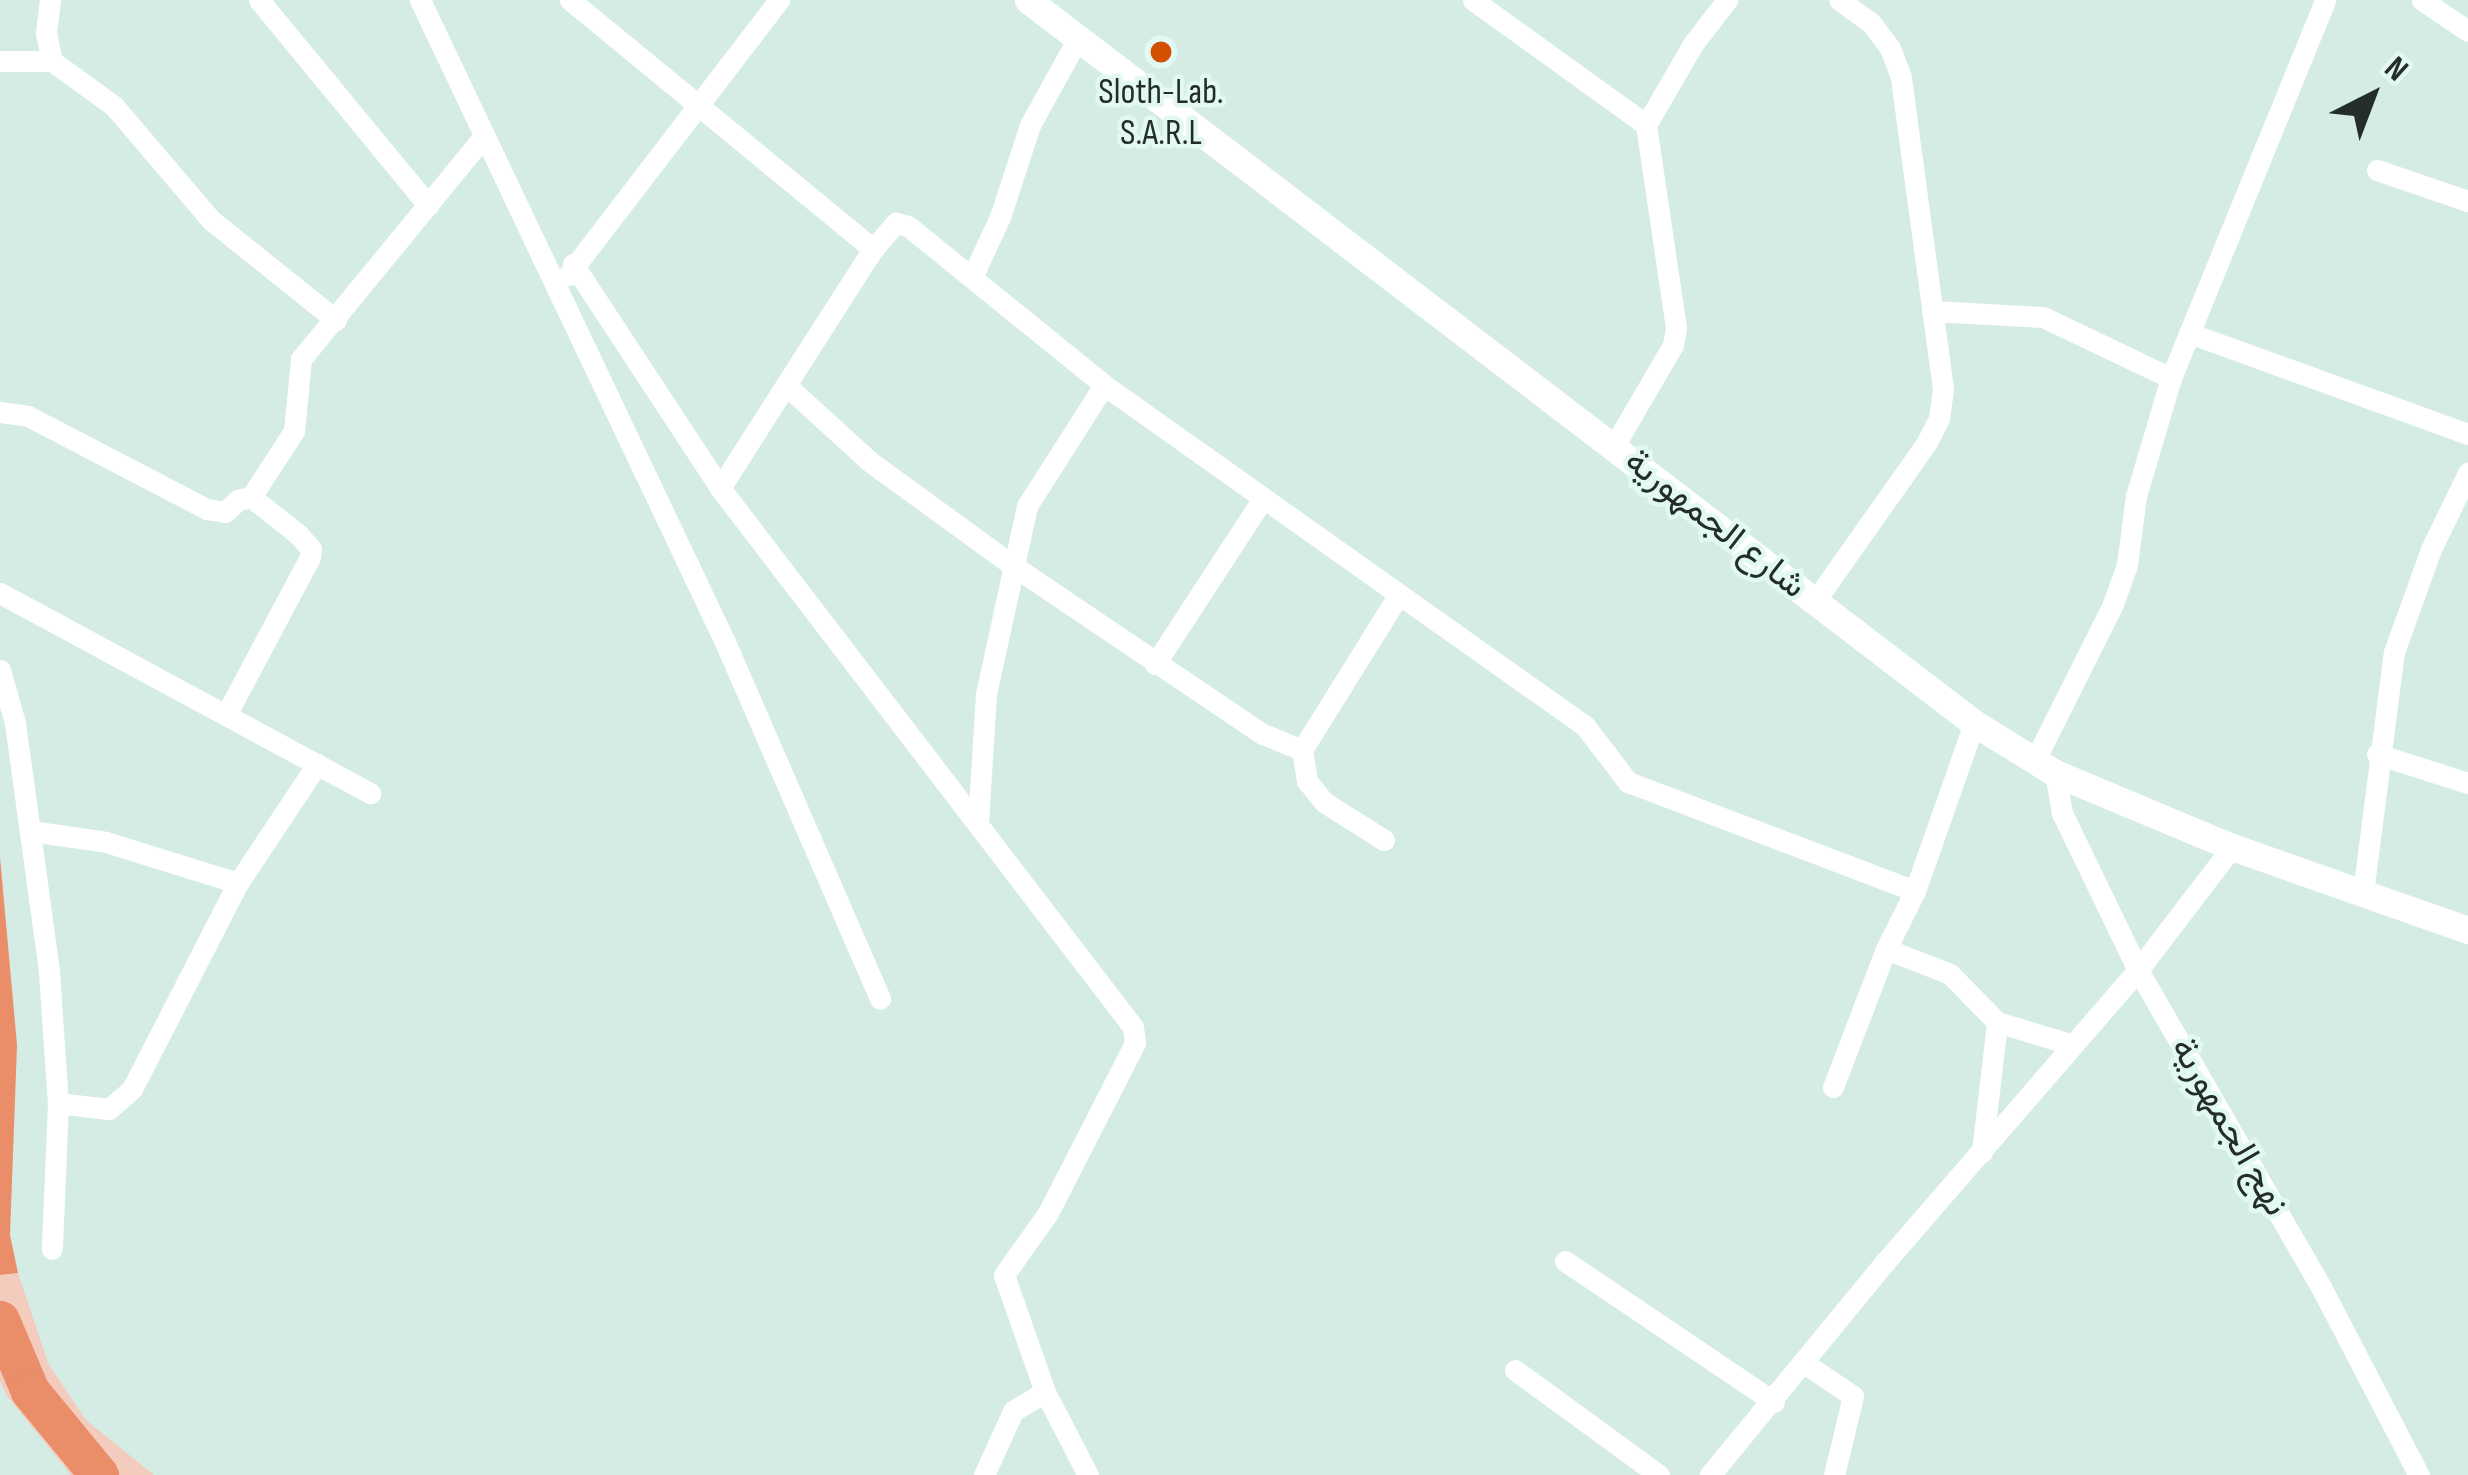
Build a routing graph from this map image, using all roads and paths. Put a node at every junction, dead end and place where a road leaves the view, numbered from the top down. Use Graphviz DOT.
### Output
graph roads {
  1 [pos="50,0"];
  2 [pos="259,0"];
  3 [pos="420,0"];
  4 [pos="571,0"];
  5 [pos="779,0"];
  6 [pos="1028,0"];
  7 [pos="1474,0"];
  8 [pos="1727,0"];
  9 [pos="1839,0"];
  10 [pos="2325,0"];
  11 [pos="2422,0"];
  12 [pos="2468,31"];
  13 [pos="1078,38"];
  14 [pos="0,61"];
  15 [pos="52,61"];
  16 [pos="698,103"];
  17 [pos="1646,125"];
  18 [pos="484,136"];
  19 [pos="2377,170"];
  20 [pos="2468,200"];
  21 [pos="428,205"];
  22 [pos="873,249"];
  23 [pos="573,264"];
  24 [pos="972,277"];
  25 [pos="559,293"];
  26 [pos="1932,311"];
  27 [pos="336,320"];
  28 [pos="2189,333"];
  29 [pos="2171,378"];
  30 [pos="1104,385"];
  31 [pos="787,386"];
  32 [pos="0,412"];
  33 [pos="2468,434"];
  34 [pos="1614,446"];
  35 [pos="2468,473"];
  36 [pos="719,488"];
  37 [pos="251,497"];
  38 [pos="1262,500"];
  39 [pos="1012,565"];
  40 [pos="0,593"];
  41 [pos="1398,596"];
  42 [pos="1815,601"];
  43 [pos="1154,664"];
  44 [pos="0,670"];
  45 [pos="226,715"];
  46 [pos="1974,723"];
  47 [pos="1302,750"];
  48 [pos="2377,754"];
  49 [pos="317,764"];
  50 [pos="2045,766"];
  51 [pos="2468,783"];
  52 [pos="370,793"];
  53 [pos="978,824"];
  54 [pos="31,831"];
  55 [pos="1384,840"];
  56 [pos="2232,847"];
  57 [pos="238,883"];
  58 [pos="1915,891"];
  59 [pos="2363,893"];
  60 [pos="2468,930"];
  61 [pos="1886,950"];
  62 [pos="2138,970"];
  63 [pos="880,999"];
  64 [pos="1997,1022"];
  65 [pos="2073,1045"];
  66 [pos="1833,1087"];
  67 [pos="58,1102"];
  68 [pos="1981,1156"];
  69 [pos="52,1249"];
  70 [pos="1565,1262"];
  71 [pos="1804,1363"];
  72 [pos="1515,1370"];
  73 [pos="1045,1392"];
  74 [pos="1774,1402"];
  75 [pos="984,1475"];
  76 [pos="1088,1475"];
  77 [pos="1659,1475"];
  78 [pos="1710,1475"];
  79 [pos="1834,1475"];
  80 [pos="2419,1475"];
  1 -- 15 [label="street"];
  2 -- 21 [label="street"];
  3 -- 18 [label="street"];
  4 -- 16 [label="street"];
  5 -- 16 [label="street"];
  6 -- 13 [label="main road, شارع الجمهورية"];
  7 -- 17 [label="street"];
  8 -- 17 [label="street"];
  9 -- 26 [label="street"];
  10 -- 28 [label="street"];
  11 -- 12 [label="street"];
  13 -- 24 [label="street"];
  13 -- 34 [label="main road, شارع الجمهورية"];
  14 -- 15 [label="street"];
  15 -- 27 [label="street"];
  16 -- 22 [label="street"];
  16 -- 23 [label="street"];
  17 -- 34 [label="street"];
  18 -- 21 [label="street"];
  18 -- 25 [label="street"];
  19 -- 20 [label="street"];
  21 -- 27 [label="street"];
  22 -- 24 [label="street"];
  22 -- 31 [label="street"];
  23 -- 25 [label="street"];
  23 -- 36 [label="street"];
  24 -- 30 [label="street"];
  25 -- 63 [label="street"];
  26 -- 29 [label="street"];
  26 -- 42 [label="street"];
  27 -- 37 [label="street"];
  28 -- 29 [label="street"];
  28 -- 33 [label="street"];
  29 -- 50 [label="street"];
  30 -- 38 [label="street"];
  30 -- 39 [label="street"];
  31 -- 36 [label="street"];
  31 -- 39 [label="street"];
  32 -- 37 [label="street"];
  34 -- 42 [label="main road, شارع الجمهورية"];
  35 -- 48 [label="street"];
  36 -- 53 [label="street"];
  37 -- 45 [label="street"];
  38 -- 41 [label="street"];
  38 -- 43 [label="street"];
  39 -- 43 [label="street"];
  39 -- 53 [label="street"];
  40 -- 45 [label="street"];
  41 -- 47 [label="street"];
  41 -- 58 [label="street"];
  42 -- 46 [label="main road, شارع الجمهورية"];
  43 -- 47 [label="street"];
  44 -- 54 [label="street"];
  45 -- 49 [label="street"];
  46 -- 50 [label="main road, شارع الجمهورية"];
  46 -- 58 [label="street"];
  47 -- 55 [label="street"];
  48 -- 51 [label="street"];
  48 -- 59 [label="street"];
  49 -- 52 [label="street"];
  49 -- 57 [label="street"];
  50 -- 56 [label="main road, شارع الجمهورية"];
  50 -- 62 [label="street, نهج الجمهورية"];
  53 -- 73 [label="street"];
  54 -- 57 [label="street"];
  54 -- 67 [label="street"];
  56 -- 59 [label="main road, شارع الجمهورية"];
  56 -- 62 [label="street"];
  57 -- 67 [label="street"];
  58 -- 61 [label="street"];
  59 -- 60 [label="main road, شارع الجمهورية"];
  61 -- 64 [label="street"];
  61 -- 66 [label="street"];
  62 -- 65 [label="street"];
  62 -- 80 [label="street, نهج الجمهورية"];
  64 -- 65 [label="street"];
  64 -- 68 [label="street"];
  65 -- 68 [label="street"];
  67 -- 69 [label="street"];
  68 -- 71 [label="street"];
  70 -- 74 [label="street"];
  71 -- 74 [label="street"];
  71 -- 79 [label="street"];
  72 -- 77 [label="street"];
  73 -- 75 [label="street"];
  73 -- 76 [label="street"];
  74 -- 78 [label="street"];
}
